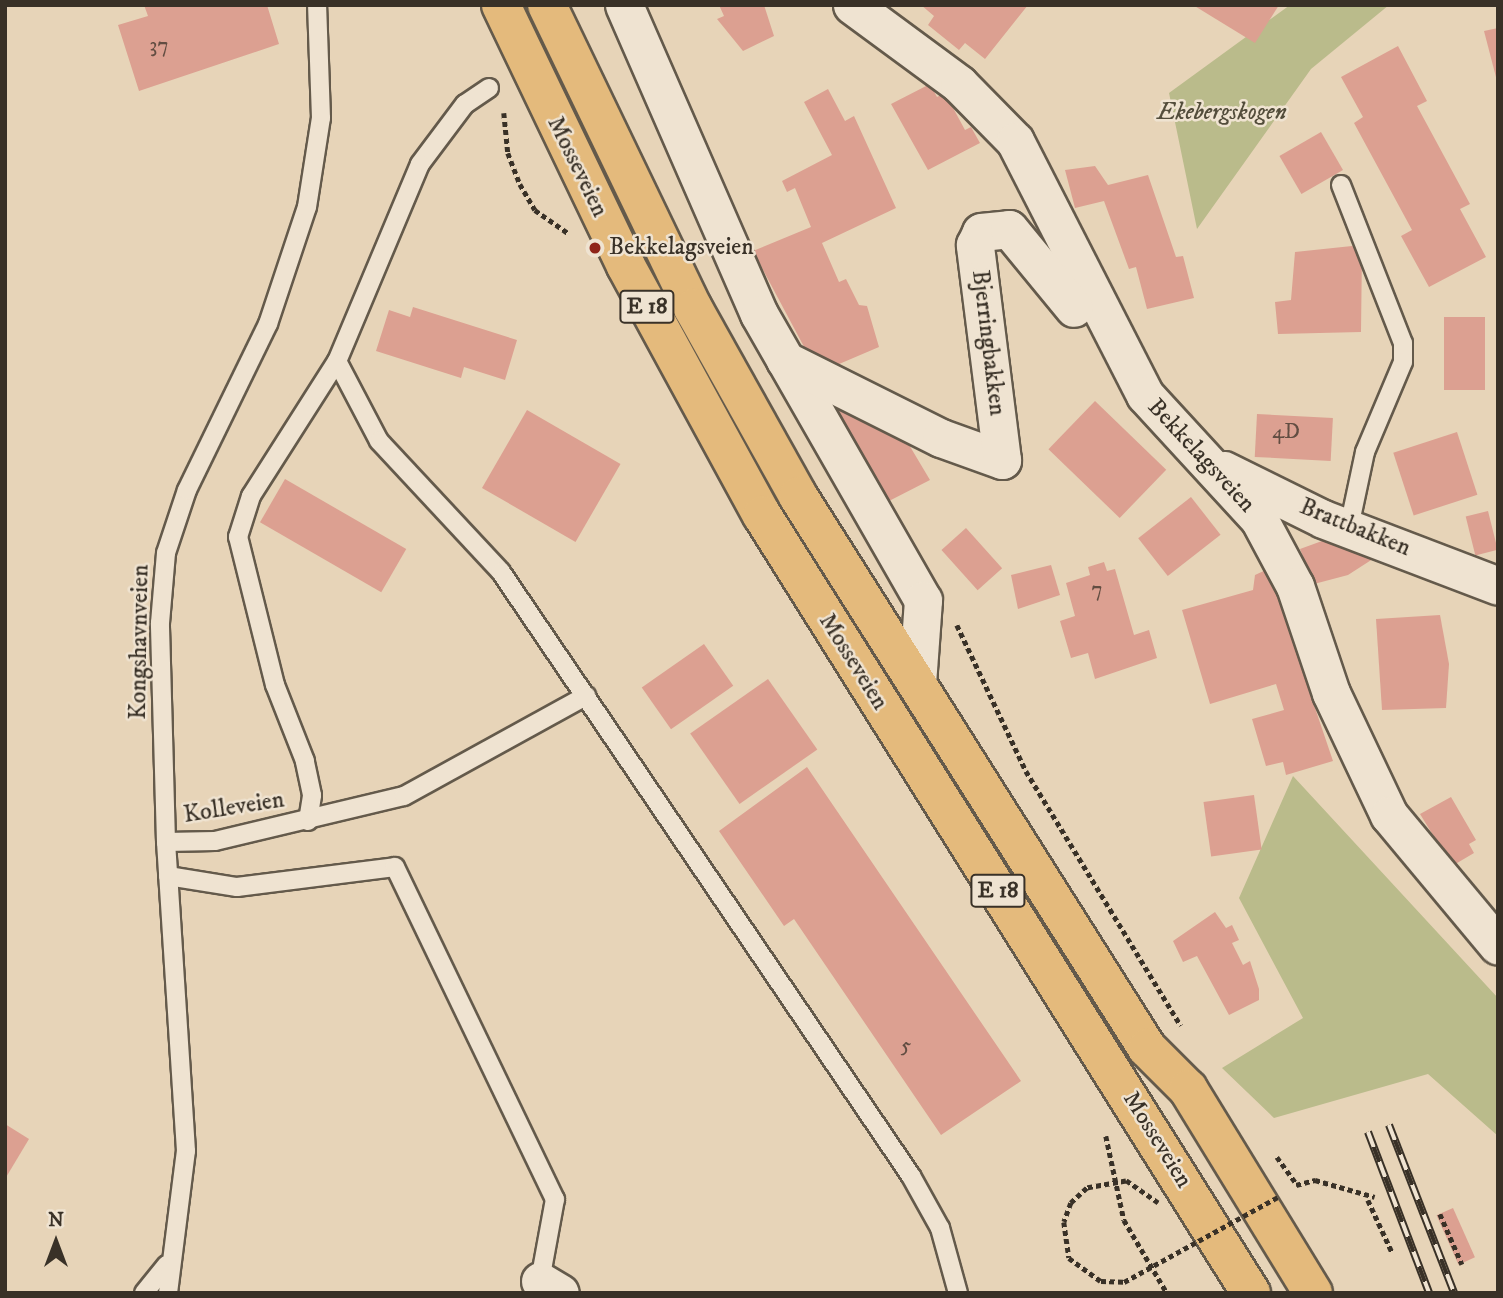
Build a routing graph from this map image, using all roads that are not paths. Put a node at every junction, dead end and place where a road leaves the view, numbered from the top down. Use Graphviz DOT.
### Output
graph roads {
  1 [pos="317,5"];
  2 [pos="502,5"];
  3 [pos="547,5"];
  4 [pos="624,5"];
  5 [pos="852,5"];
  6 [pos="489,88"];
  7 [pos="1341,185"];
  8 [pos="785,360"];
  9 [pos="337,361"];
  10 [pos="1144,395"];
  11 [pos="1213,465"];
  12 [pos="1349,527"];
  13 [pos="1498,586"];
  14 [pos="917,683"];
  15 [pos="586,696"];
  16 [pos="308,821"];
  17 [pos="166,842"];
  18 [pos="168,876"];
  19 [pos="1498,946"];
  20 [pos="1147,1048"];
  21 [pos="1172,1193"];
  22 [pos="167,1265"];
  23 [pos="550,1287"];
  24 [pos="144,1293"];
  25 [pos="168,1293"];
  26 [pos="958,1293"];
  27 [pos="1251,1293"];
  28 [pos="1314,1293"];
  1 -- 17 [label="lane, Kongshavnveien"];
  2 -- 21 [label="highway, Mosseveien / E 18"];
  3 -- 14 [label="highway, Mosseveien / E 18"];
  4 -- 8 [label="street"];
  5 -- 10 [label="street, Bekkelagsveien"];
  6 -- 9 [label="lane"];
  7 -- 12 [label="lane"];
  8 -- 10 [label="street, Bjerringbakken"];
  8 -- 14 [label="street, Mosseveien"];
  9 -- 15 [label="lane"];
  9 -- 16 [label="lane"];
  10 -- 11 [label="street, Bekkelagsveien"];
  11 -- 12 [label="street, Brattbakken"];
  11 -- 19 [label="street, Bekkelagsveien"];
  12 -- 13 [label="street, Brattbakken"];
  14 -- 20 [label="highway, Mosseveien / E 18"];
  15 -- 16 [label="lane, Kolleveien"];
  15 -- 26 [label="lane"];
  16 -- 17 [label="lane, Kolleveien"];
  17 -- 18 [label="lane, Kongshavnveien"];
  18 -- 22 [label="lane, Kongshavnveien"];
  18 -- 23 [label="lane"];
  20 -- 21 [label="highway, E 18"];
  20 -- 28 [label="highway, Mosseveien / E 18"];
  21 -- 27 [label="highway, Mosseveien / E 18"];
  22 -- 24 [label="lane, Kongshavnveien"];
  22 -- 25 [label="lane, Kongshavnveien"];
}
